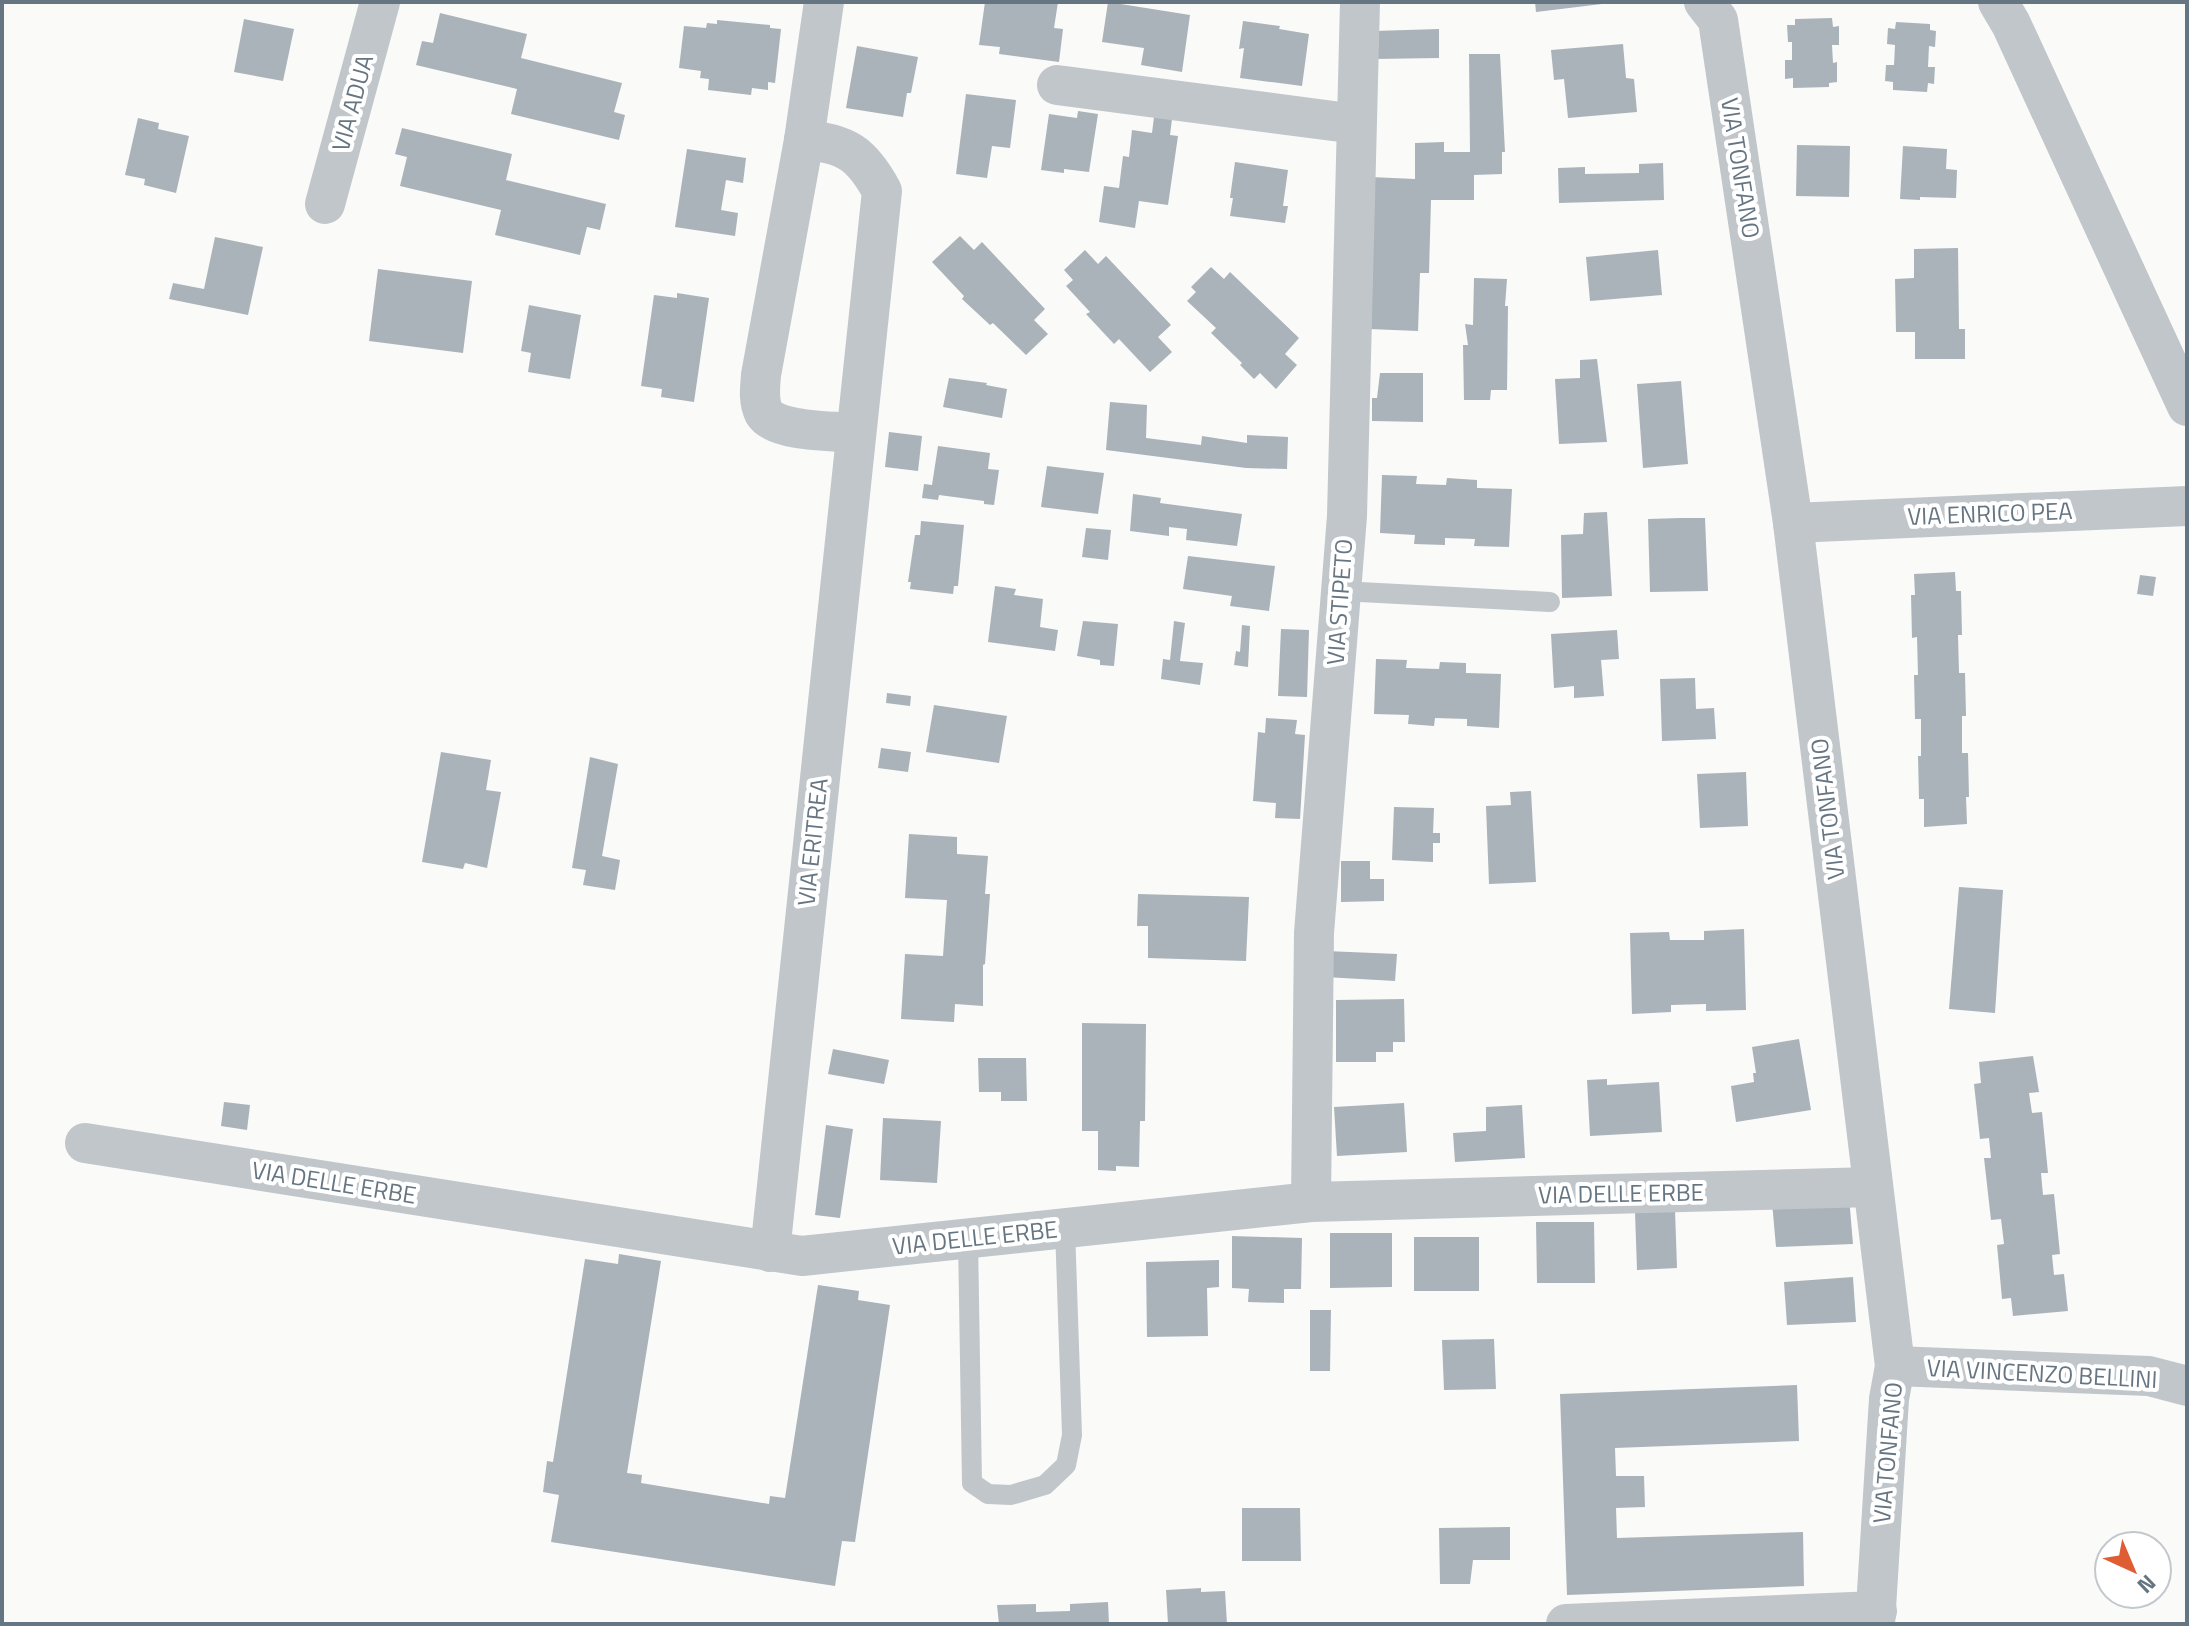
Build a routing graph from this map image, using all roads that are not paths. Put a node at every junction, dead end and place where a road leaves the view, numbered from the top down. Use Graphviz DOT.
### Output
graph roads {
  1 [pos="380,2"];
  2 [pos="824,2"];
  3 [pos="1360,2"];
  4 [pos="1998,2"];
  5 [pos="1713,8"];
  6 [pos="1057,85"];
  7 [pos="1356,124"];
  8 [pos="804,140"];
  9 [pos="325,204"];
  10 [pos="2187,406"];
  11 [pos="856,433"];
  12 [pos="2187,506"];
  13 [pos="1793,523"];
  14 [pos="1341,591"];
  15 [pos="1550,602"];
  16 [pos="85,1143"];
  17 [pos="1873,1187"];
  18 [pos="1311,1202"];
  19 [pos="1065,1228"];
  20 [pos="968,1238"];
  21 [pos="770,1252"];
  22 [pos="1895,1366"];
  23 [pos="2187,1386"];
  24 [pos="1876,1618"];
  25 [pos="1566,1624"];
  1 -- 9 [label="street, VIA ADUA"];
  2 -- 8 [label="street"];
  3 -- 7 [label="street, VIA STIPETO"];
  4 -- 10 [label="street"];
  5 -- 13 [label="street, VIA TONFANO"];
  6 -- 7 [label="street"];
  7 -- 14 [label="street, VIA STIPETO"];
  8 -- 11 [label="street, VIA ERITREA"];
  8 -- 11 [label="street"];
  11 -- 21 [label="street, VIA ERITREA"];
  12 -- 13 [label="street, VIA ENRICO PEA"];
  13 -- 17 [label="street, VIA TONFANO"];
  14 -- 15 [label="lane"];
  14 -- 18 [label="street, VIA STIPETO"];
  16 -- 21 [label="street, VIA DELLE ERBE"];
  17 -- 18 [label="street, VIA DELLE ERBE"];
  17 -- 22 [label="street, VIA TONFANO"];
  18 -- 19 [label="street, VIA DELLE ERBE"];
  19 -- 20 [label="street, VIA DELLE ERBE"];
  19 -- 20 [label="lane"];
  20 -- 21 [label="street, VIA DELLE ERBE"];
  22 -- 23 [label="street, VIA VINCENZO BELLINI"];
  22 -- 24 [label="street, VIA TONFANO"];
  24 -- 25 [label="street"];
}
